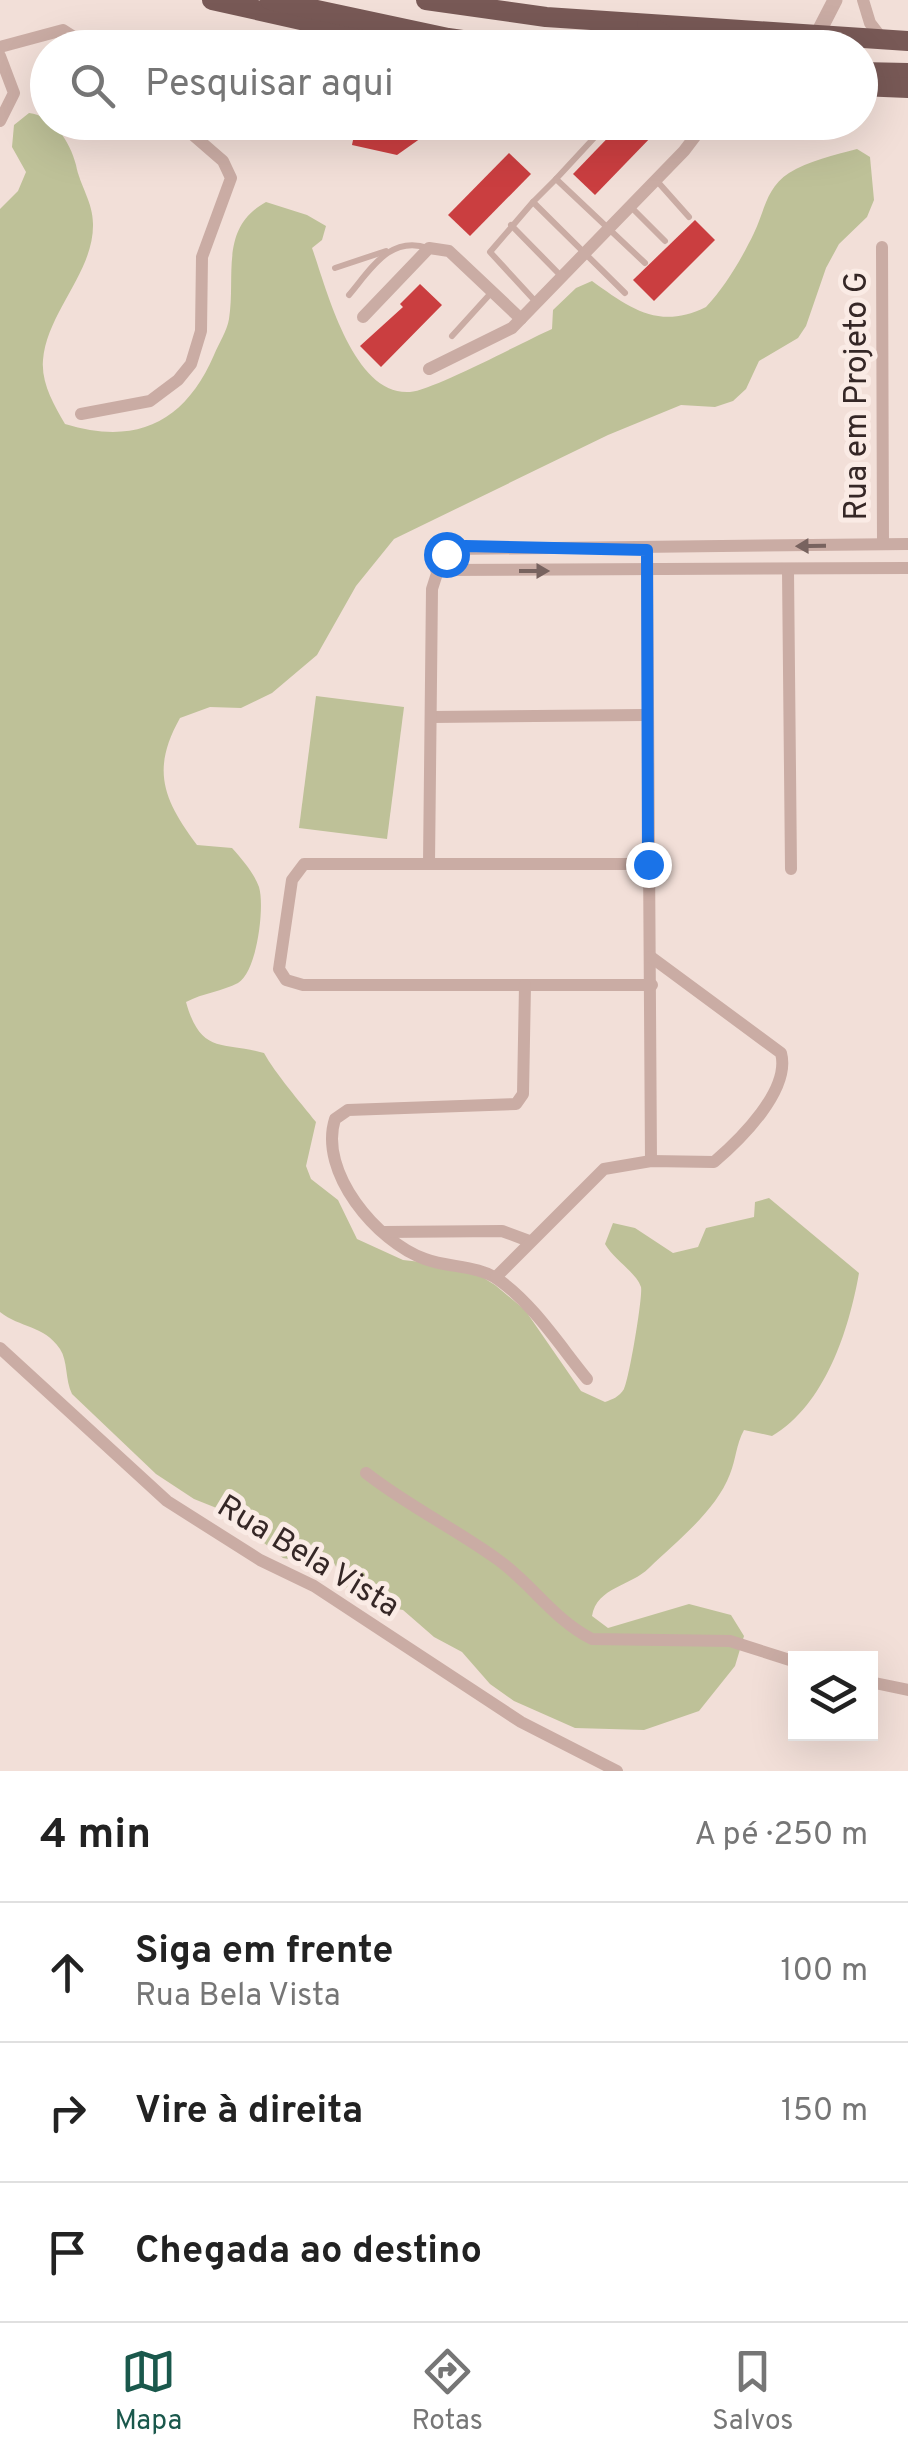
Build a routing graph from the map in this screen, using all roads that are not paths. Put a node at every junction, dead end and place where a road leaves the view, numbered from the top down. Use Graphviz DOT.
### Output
graph roads {
  1 [pos="212,0"];
  2 [pos="270,0"];
  3 [pos="426,0"];
  4 [pos="835,0"];
  5 [pos="863,0"];
  6 [pos="645,23"];
  7 [pos="346,30"];
  8 [pos="411,30"];
  9 [pos="656,30"];
  10 [pos="703,30"];
  11 [pos="819,30"];
  12 [pos="875,30"];
  13 [pos="878,33"];
  14 [pos="30,39"];
  15 [pos="878,40"];
  16 [pos="883,40"];
  17 [pos="908,41"];
  18 [pos="0,47"];
  19 [pos="0,56"];
  20 [pos="878,72"];
  21 [pos="908,72"];
  22 [pos="878,87"];
  23 [pos="908,88"];
  24 [pos="5,102"];
  25 [pos="0,121"];
  26 [pos="199,140"];
  27 [pos="592,140"];
  28 [pos="690,140"];
  29 [pos="556,179"];
  30 [pos="656,180"];
  31 [pos="534,202"];
  32 [pos="630,206"];
  33 [pos="688,216"];
  34 [pos="511,225"];
  35 [pos="608,228"];
  36 [pos="665,242"];
  37 [pos="429,248"];
  38 [pos="882,248"];
  39 [pos="387,250"];
  40 [pos="586,254"];
  41 [pos="645,262"];
  42 [pos="335,268"];
  43 [pos="563,278"];
  44 [pos="492,292"];
  45 [pos="624,293"];
  46 [pos="348,296"];
  47 [pos="537,303"];
  48 [pos="362,317"];
  49 [pos="521,320"];
  50 [pos="452,336"];
  51 [pos="429,368"];
  52 [pos="81,414"];
  53 [pos="868,544"];
  54 [pos="883,544"];
  55 [pos="908,544"];
  56 [pos="647,550"];
  57 [pos="869,567"];
  58 [pos="908,568"];
  59 [pos="436,570"];
  60 [pos="646,571"];
  61 [pos="788,571"];
  62 [pos="645,715"];
  63 [pos="431,717"];
  64 [pos="429,863"];
  65 [pos="648,864"];
  66 [pos="791,868"];
  67 [pos="651,957"];
  68 [pos="525,985"];
  69 [pos="652,985"];
  70 [pos="652,1161"];
  71 [pos="384,1232"];
  72 [pos="530,1241"];
  73 [pos="496,1278"];
  74 [pos="0,1348"];
  75 [pos="587,1379"];
  76 [pos="366,1473"];
  77 [pos="788,1659"];
  78 [pos="878,1684"];
  79 [pos="908,1690"];
  80 [pos="617,1771"];
  1 -- 7 [label="main road"];
  2 -- 8 [label="main road"];
  3 -- 6 [label="main road"];
  4 -- 11 [label="street"];
  5 -- 12 [label="street"];
  6 -- 9 [label="main road"];
  6 -- 10 [label="main road"];
  13 -- 16 [label="street"];
  14 -- 18 [label="street"];
  15 -- 16 [label="main road"];
  16 -- 17 [label="main road"];
  19 -- 24 [label="street"];
  20 -- 21 [label="main road"];
  22 -- 23 [label="main road"];
  24 -- 25 [label="street"];
  26 -- 52 [label="street"];
  27 -- 29 [label="lane"];
  28 -- 30 [label="street"];
  29 -- 31 [label="lane"];
  29 -- 35 [label="lane"];
  30 -- 32 [label="street"];
  30 -- 33 [label="lane"];
  31 -- 34 [label="lane"];
  31 -- 40 [label="lane"];
  32 -- 35 [label="street"];
  32 -- 36 [label="lane"];
  34 -- 43 [label="lane"];
  34 -- 47 [label="lane"];
  35 -- 40 [label="street"];
  35 -- 41 [label="lane"];
  37 -- 39 [label="lane"];
  37 -- 44 [label="street"];
  37 -- 48 [label="street"];
  38 -- 54 [label="street, Rua em Projeto G"];
  39 -- 42 [label="lane"];
  39 -- 46 [label="lane"];
  40 -- 43 [label="street"];
  40 -- 45 [label="lane"];
  43 -- 47 [label="street"];
  44 -- 49 [label="street"];
  44 -- 50 [label="lane"];
  47 -- 49 [label="street"];
  49 -- 51 [label="street"];
  53 -- 54 [label="street"];
  53 -- 56 [label="street, one-way"];
  53 -- 57 [label="street"];
  54 -- 55 [label="street"];
  56 -- 59 [label="street"];
  56 -- 60 [label="street"];
  57 -- 58 [label="street"];
  57 -- 61 [label="street"];
  59 -- 60 [label="street, one-way"];
  59 -- 63 [label="street"];
  60 -- 61 [label="street"];
  60 -- 62 [label="street"];
  61 -- 66 [label="street"];
  62 -- 63 [label="street"];
  62 -- 65 [label="street"];
  63 -- 64 [label="street"];
  64 -- 65 [label="street"];
  64 -- 68 [label="street"];
  65 -- 67 [label="street"];
  67 -- 69 [label="street"];
  67 -- 70 [label="street"];
  68 -- 69 [label="street"];
  68 -- 71 [label="street"];
  69 -- 70 [label="street"];
  70 -- 72 [label="street"];
  71 -- 72 [label="street"];
  71 -- 73 [label="street"];
  72 -- 73 [label="street"];
  73 -- 75 [label="street"];
  74 -- 80 [label="street, Rua Bela Vista"];
  76 -- 77 [label="street"];
  78 -- 79 [label="street"];
}
